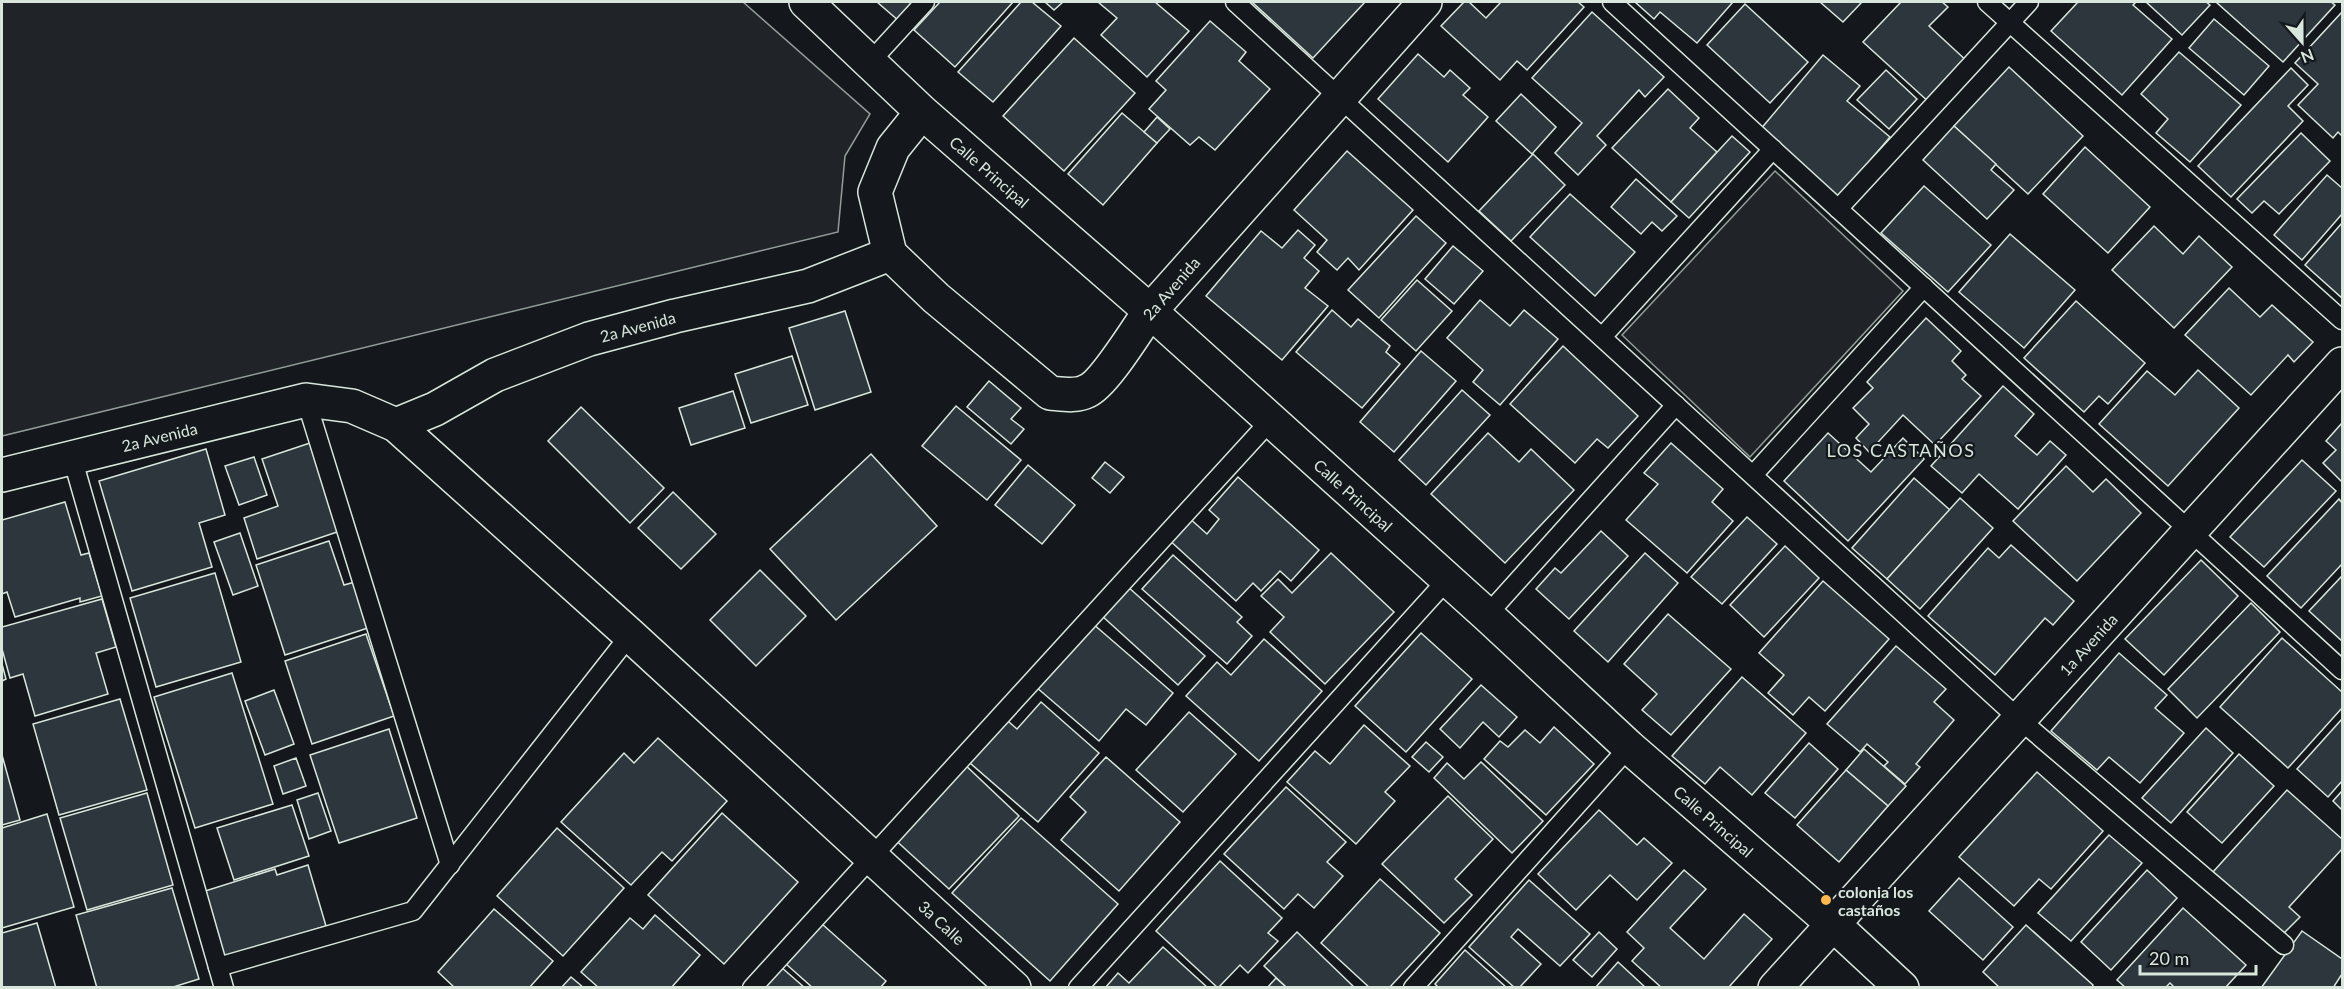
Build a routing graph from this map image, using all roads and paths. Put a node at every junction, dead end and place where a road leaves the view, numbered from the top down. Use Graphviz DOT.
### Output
graph roads {
  1 [pos="806,2"];
  2 [pos="925,2"];
  3 [pos="1235,2"];
  4 [pos="1425,2"];
  5 [pos="1612,2"];
  6 [pos="1987,2"];
  7 [pos="2029,2"];
  8 [pos="2010,22"];
  9 [pos="870,62"];
  10 [pos="1341,96"];
  11 [pos="922,112"];
  12 [pos="1773,149"];
  13 [pos="1838,209"];
  14 [pos="890,254"];
  15 [pos="1924,287"];
  16 [pos="1150,311"];
  17 [pos="2343,320"];
  18 [pos="1602,337"];
  19 [pos="2343,364"];
  20 [pos="306,400"];
  21 [pos="1676,405"];
  22 [pos="1270,420"];
  23 [pos="396,425"];
  24 [pos="72,457"];
  25 [pos="2,475"];
  26 [pos="1753,475"];
  27 [pos="2190,531"];
  28 [pos="1447,580"];
  29 [pos="1487,615"];
  30 [pos="630,634"];
  31 [pos="2343,670"];
  32 [pos="2019,719"];
  33 [pos="1629,747"];
  34 [pos="871,858"];
  35 [pos="450,865"];
  36 [pos="1833,924"];
  37 [pos="2284,945"];
  38 [pos="218,967"];
  39 [pos="224,987"];
  40 [pos="752,987"];
  41 [pos="1014,987"];
  42 [pos="1078,987"];
  43 [pos="1413,987"];
  44 [pos="1775,987"];
  45 [pos="1902,987"];
  1 -- 9 [label="street, Calle Principal"];
  2 -- 9 [label="lane"];
  3 -- 10 [label="lane"];
  4 -- 10 [label="street, 2a Avenida"];
  5 -- 12 [label="lane"];
  6 -- 8 [label="lane"];
  7 -- 8 [label="lane"];
  8 -- 13 [label="lane"];
  8 -- 17 [label="lane"];
  9 -- 11 [label="street, Calle Principal"];
  10 -- 16 [label="street, 2a Avenida"];
  10 -- 18 [label="lane"];
  11 -- 14 [label="street"];
  11 -- 16 [label="street, Calle Principal"];
  12 -- 13 [label="lane"];
  12 -- 18 [label="lane"];
  13 -- 15 [label="lane"];
  14 -- 16 [label="street, 2a Avenida"];
  14 -- 23 [label="street, 2a Avenida"];
  15 -- 26 [label="lane"];
  15 -- 27 [label="lane"];
  16 -- 22 [label="street, Calle Principal"];
  18 -- 21 [label="lane"];
  19 -- 27 [label="street, 1a Avenida"];
  20 -- 23 [label="street, 2a Avenida"];
  20 -- 24 [label="street, 2a Avenida"];
  20 -- 35 [label="lane"];
  21 -- 26 [label="lane"];
  21 -- 29 [label="lane"];
  22 -- 28 [label="street, Calle Principal"];
  22 -- 34 [label="lane"];
  23 -- 30 [label="street, 2a Avenida"];
  24 -- 25 [label="street, 2a Avenida"];
  24 -- 38 [label="lane"];
  26 -- 32 [label="lane"];
  27 -- 31 [label="lane"];
  27 -- 32 [label="street, 1a Avenida"];
  28 -- 29 [label="street, Calle Principal"];
  28 -- 42 [label="lane"];
  29 -- 33 [label="street, Calle Principal"];
  30 -- 34 [label="street, 3a Calle"];
  30 -- 35 [label="lane"];
  32 -- 36 [label="street, 1a Avenida"];
  32 -- 37 [label="lane"];
  33 -- 36 [label="street, Calle Principal"];
  33 -- 43 [label="lane"];
  34 -- 40 [label="lane"];
  34 -- 41 [label="street, 3a Calle"];
  35 -- 38 [label="lane"];
  36 -- 44 [label="street, 1a Avenida"];
  36 -- 45 [label="street, Calle Principal"];
  38 -- 39 [label="lane"];
}
